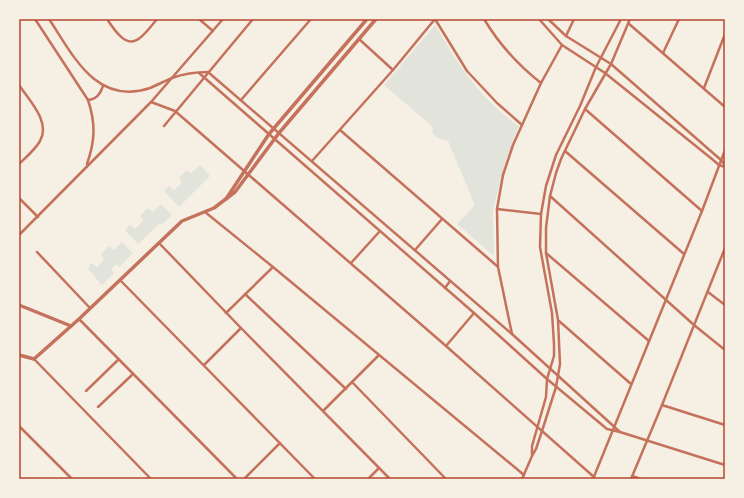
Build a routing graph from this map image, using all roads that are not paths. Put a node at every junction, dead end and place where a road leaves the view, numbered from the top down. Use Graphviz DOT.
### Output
graph roads {
  1 [pos="35,19"];
  2 [pos="48,19"];
  3 [pos="107,19"];
  4 [pos="157,19"];
  5 [pos="199,19"];
  6 [pos="223,19"];
  7 [pos="253,19"];
  8 [pos="311,19"];
  9 [pos="367,19"];
  10 [pos="376,19"];
  11 [pos="435,19"];
  12 [pos="484,19"];
  13 [pos="539,19"];
  14 [pos="548,19"];
  15 [pos="574,19"];
  16 [pos="621,19"];
  17 [pos="630,19"];
  18 [pos="679,19"];
  19 [pos="628,23"];
  20 [pos="213,31"];
  21 [pos="725,34"];
  22 [pos="566,36"];
  23 [pos="358,39"];
  24 [pos="562,45"];
  25 [pos="663,53"];
  26 [pos="602,58"];
  27 [pos="611,64"];
  28 [pos="596,67"];
  29 [pos="393,70"];
  30 [pos="198,72"];
  31 [pos="208,72"];
  32 [pos="605,73"];
  33 [pos="173,77"];
  34 [pos="204,77"];
  35 [pos="541,83"];
  36 [pos="19,86"];
  37 [pos="103,86"];
  38 [pos="704,88"];
  39 [pos="88,100"];
  40 [pos="241,100"];
  41 [pos="151,102"];
  42 [pos="725,107"];
  43 [pos="585,109"];
  44 [pos="175,111"];
  45 [pos="522,125"];
  46 [pos="164,126"];
  47 [pos="274,128"];
  48 [pos="340,130"];
  49 [pos="279,133"];
  50 [pos="269,134"];
  51 [pos="274,139"];
  52 [pos="725,150"];
  53 [pos="565,151"];
  54 [pos="721,160"];
  55 [pos="312,161"];
  56 [pos="19,164"];
  57 [pos="719,165"];
  58 [pos="725,166"];
  59 [pos="86,167"];
  60 [pos="244,171"];
  61 [pos="248,175"];
  62 [pos="550,196"];
  63 [pos="19,198"];
  64 [pos="225,201"];
  65 [pos="497,209"];
  66 [pos="702,211"];
  67 [pos="205,212"];
  68 [pos="541,214"];
  69 [pos="38,217"];
  70 [pos="442,219"];
  71 [pos="380,230"];
  72 [pos="19,235"];
  73 [pos="159,242"];
  74 [pos="725,248"];
  75 [pos="415,250"];
  76 [pos="37,252"];
  77 [pos="546,253"];
  78 [pos="684,254"];
  79 [pos="721,257"];
  80 [pos="725,261"];
  81 [pos="351,264"];
  82 [pos="273,267"];
  83 [pos="498,267"];
  84 [pos="120,280"];
  85 [pos="450,282"];
  86 [pos="445,288"];
  87 [pos="708,292"];
  88 [pos="246,294"];
  89 [pos="666,299"];
  90 [pos="19,305"];
  91 [pos="725,305"];
  92 [pos="90,308"];
  93 [pos="226,313"];
  94 [pos="474,313"];
  95 [pos="79,319"];
  96 [pos="558,320"];
  97 [pos="694,325"];
  98 [pos="72,326"];
  99 [pos="241,328"];
  100 [pos="512,334"];
  101 [pos="649,341"];
  102 [pos="446,346"];
  103 [pos="725,350"];
  104 [pos="19,355"];
  105 [pos="379,355"];
  106 [pos="34,359"];
  107 [pos="119,359"];
  108 [pos="204,365"];
  109 [pos="550,369"];
  110 [pos="133,374"];
  111 [pos="558,377"];
  112 [pos="547,379"];
  113 [pos="352,382"];
  114 [pos="631,384"];
  115 [pos="556,387"];
  116 [pos="346,389"];
  117 [pos="86,391"];
  118 [pos="662,405"];
  119 [pos="98,406"];
  120 [pos="324,411"];
  121 [pos="725,425"];
  122 [pos="19,426"];
  123 [pos="614,426"];
  124 [pos="537,427"];
  125 [pos="542,431"];
  126 [pos="612,431"];
  127 [pos="620,432"];
  128 [pos="647,441"];
  129 [pos="280,443"];
  130 [pos="532,456"];
  131 [pos="725,465"];
  132 [pos="379,468"];
  133 [pos="524,475"];
  134 [pos="593,478"];
  135 [pos="632,478"];
  136 [pos="72,479"];
  137 [pos="151,479"];
  138 [pos="237,479"];
  139 [pos="244,479"];
  140 [pos="315,479"];
  141 [pos="368,479"];
  142 [pos="390,479"];
  143 [pos="446,479"];
  144 [pos="522,479"];
  145 [pos="641,479"];
  1 -- 39 [label="street"];
  2 -- 37 [label="street"];
  3 -- 4 [label="street"];
  5 -- 20 [label="street"];
  6 -- 20 [label="street"];
  7 -- 31 [label="street"];
  8 -- 40 [label="street"];
  9 -- 47 [label="street"];
  10 -- 23 [label="street"];
  11 -- 29 [label="street"];
  11 -- 45 [label="street"];
  12 -- 35 [label="street"];
  13 -- 24 [label="street"];
  14 -- 22 [label="street"];
  15 -- 22 [label="street"];
  16 -- 26 [label="street"];
  17 -- 19 [label="street"];
  18 -- 25 [label="street"];
  19 -- 25 [label="street"];
  19 -- 27 [label="street"];
  20 -- 33 [label="street"];
  21 -- 38 [label="street"];
  22 -- 26 [label="street"];
  23 -- 29 [label="street"];
  23 -- 49 [label="street"];
  24 -- 28 [label="street"];
  24 -- 35 [label="street"];
  25 -- 38 [label="street"];
  26 -- 27 [label="street"];
  26 -- 28 [label="street"];
  27 -- 32 [label="street"];
  27 -- 54 [label="street"];
  28 -- 32 [label="street"];
  28 -- 68 [label="street"];
  29 -- 48 [label="street"];
  30 -- 31 [label="street"];
  30 -- 33 [label="street"];
  30 -- 34 [label="street"];
  31 -- 34 [label="street"];
  31 -- 40 [label="street"];
  32 -- 43 [label="street"];
  32 -- 57 [label="street"];
  33 -- 37 [label="street"];
  33 -- 41 [label="street"];
  34 -- 44 [label="street"];
  34 -- 50 [label="street"];
  35 -- 45 [label="street"];
  36 -- 56 [label="street"];
  37 -- 39 [label="street"];
  38 -- 42 [label="street"];
  39 -- 59 [label="street"];
  40 -- 47 [label="street"];
  41 -- 44 [label="street"];
  41 -- 59 [label="street"];
  43 -- 53 [label="street"];
  43 -- 66 [label="street"];
  44 -- 46 [label="street"];
  44 -- 60 [label="street"];
  45 -- 65 [label="street"];
  47 -- 49 [label="street"];
  47 -- 50 [label="street"];
  48 -- 55 [label="street"];
  48 -- 70 [label="street"];
  49 -- 51 [label="street"];
  49 -- 55 [label="street"];
  50 -- 51 [label="street"];
  50 -- 60 [label="street"];
  51 -- 61 [label="street"];
  51 -- 71 [label="street"];
  52 -- 54 [label="street"];
  53 -- 62 [label="street"];
  53 -- 78 [label="street"];
  54 -- 57 [label="street"];
  54 -- 58 [label="street"];
  55 -- 75 [label="street"];
  57 -- 58 [label="street"];
  57 -- 66 [label="street"];
  59 -- 69 [label="street"];
  60 -- 61 [label="street"];
  60 -- 64 [label="street"];
  61 -- 64 [label="street"];
  61 -- 81 [label="street"];
  62 -- 77 [label="street"];
  62 -- 89 [label="street"];
  63 -- 69 [label="street"];
  64 -- 67 [label="street"];
  65 -- 68 [label="street"];
  65 -- 83 [label="street"];
  66 -- 78 [label="street"];
  67 -- 73 [label="street"];
  67 -- 82 [label="street"];
  68 -- 109 [label="street"];
  69 -- 72 [label="street"];
  70 -- 75 [label="street"];
  70 -- 83 [label="street"];
  71 -- 81 [label="street"];
  71 -- 86 [label="street"];
  73 -- 84 [label="street"];
  73 -- 93 [label="street"];
  74 -- 79 [label="street"];
  75 -- 85 [label="street"];
  76 -- 92 [label="street"];
  77 -- 96 [label="street"];
  77 -- 101 [label="street"];
  78 -- 89 [label="street"];
  79 -- 80 [label="street"];
  79 -- 87 [label="street"];
  81 -- 102 [label="street"];
  82 -- 88 [label="street"];
  82 -- 105 [label="street"];
  83 -- 100 [label="street"];
  84 -- 92 [label="street"];
  84 -- 108 [label="street"];
  85 -- 86 [label="street"];
  85 -- 100 [label="street"];
  86 -- 94 [label="street"];
  87 -- 91 [label="street"];
  87 -- 97 [label="street"];
  88 -- 93 [label="street"];
  88 -- 116 [label="street"];
  89 -- 97 [label="street"];
  89 -- 101 [label="street"];
  90 -- 98 [label="street"];
  92 -- 95 [label="street"];
  93 -- 99 [label="street"];
  94 -- 102 [label="street"];
  94 -- 112 [label="street"];
  95 -- 98 [label="street"];
  95 -- 107 [label="street"];
  96 -- 111 [label="street"];
  96 -- 114 [label="street"];
  97 -- 103 [label="street"];
  97 -- 118 [label="street"];
  98 -- 106 [label="street"];
  99 -- 108 [label="street"];
  99 -- 120 [label="street"];
  100 -- 109 [label="street"];
  101 -- 114 [label="street"];
  102 -- 124 [label="street"];
  104 -- 106 [label="street"];
  105 -- 113 [label="street"];
  105 -- 133 [label="street"];
  106 -- 137 [label="street"];
  107 -- 110 [label="street"];
  107 -- 117 [label="street"];
  108 -- 129 [label="street"];
  109 -- 111 [label="street"];
  109 -- 112 [label="street"];
  110 -- 119 [label="street"];
  110 -- 138 [label="street"];
  111 -- 115 [label="street"];
  111 -- 123 [label="street"];
  112 -- 115 [label="street"];
  112 -- 124 [label="street"];
  113 -- 116 [label="street"];
  113 -- 143 [label="street"];
  114 -- 123 [label="street"];
  115 -- 125 [label="street"];
  115 -- 126 [label="street"];
  116 -- 120 [label="street"];
  118 -- 121 [label="street"];
  118 -- 128 [label="street"];
  120 -- 132 [label="street"];
  122 -- 136 [label="street"];
  123 -- 126 [label="street"];
  123 -- 127 [label="street"];
  124 -- 125 [label="street"];
  124 -- 130 [label="street"];
  125 -- 130 [label="street"];
  125 -- 134 [label="street"];
  126 -- 127 [label="street"];
  126 -- 134 [label="street"];
  127 -- 128 [label="street"];
  128 -- 131 [label="street"];
  128 -- 135 [label="street"];
  129 -- 139 [label="street"];
  129 -- 140 [label="street"];
  130 -- 133 [label="street"];
  132 -- 141 [label="street"];
  132 -- 142 [label="street"];
  133 -- 144 [label="street"];
  135 -- 145 [label="street"];
}
